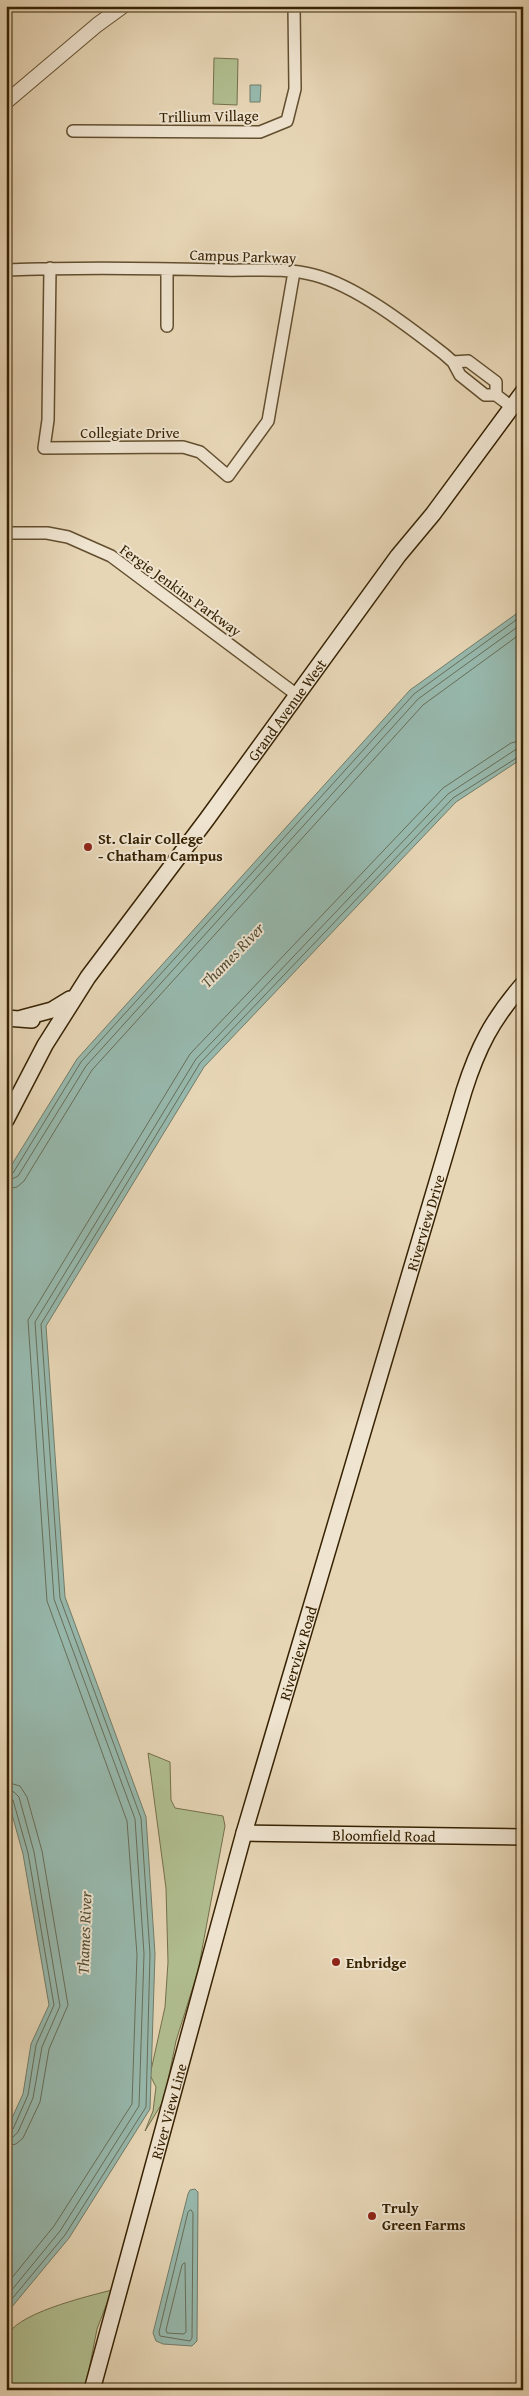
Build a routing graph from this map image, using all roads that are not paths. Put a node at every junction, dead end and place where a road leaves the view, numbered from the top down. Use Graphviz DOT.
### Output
graph roads {
  1 [pos="123,6"];
  2 [pos="294,6"];
  3 [pos="6,102"];
  4 [pos="73,131"];
  5 [pos="50,268"];
  6 [pos="167,269"];
  7 [pos="6,270"];
  8 [pos="294,272"];
  9 [pos="167,326"];
  10 [pos="452,362"];
  11 [pos="523,392"];
  12 [pos="496,395"];
  13 [pos="512,407"];
  14 [pos="6,533"];
  15 [pos="297,695"];
  16 [pos="523,984"];
  17 [pos="81,987"];
  18 [pos="6,1018"];
  19 [pos="22,1018"];
  20 [pos="54,1030"];
  21 [pos="6,1120"];
  22 [pos="351,1473"];
  23 [pos="244,1833"];
  24 [pos="523,1837"];
  25 [pos="92,2390"];
  1 -- 3 [label="street"];
  2 -- 4 [label="street, Trillium Village"];
  5 -- 6 [label="street, Campus Parkway"];
  5 -- 7 [label="street, Campus Parkway"];
  5 -- 8 [label="street, Collegiate Drive"];
  6 -- 8 [label="street, Campus Parkway"];
  6 -- 9 [label="street"];
  8 -- 10 [label="street, Campus Parkway"];
  10 -- 12 [label="street, Campus Parkway"];
  10 -- 12 [label="street, Campus Parkway"];
  11 -- 13 [label="main road, Grand Avenue West"];
  12 -- 13 [label="street, Campus Parkway"];
  13 -- 15 [label="main road, Grand Avenue West"];
  14 -- 15 [label="street, Fergie Jenkins Parkway"];
  15 -- 17 [label="main road, Grand Avenue West"];
  16 -- 22 [label="main road, Riverview Drive"];
  17 -- 19 [label="main road"];
  17 -- 20 [label="main road, Grand Avenue West"];
  18 -- 19 [label="main road"];
  19 -- 20 [label="main road"];
  20 -- 21 [label="main road, Grand Avenue West"];
  22 -- 23 [label="main road, Riverview Road"];
  23 -- 24 [label="main road, Bloomfield Road"];
  23 -- 25 [label="main road, River View Line"];
}
